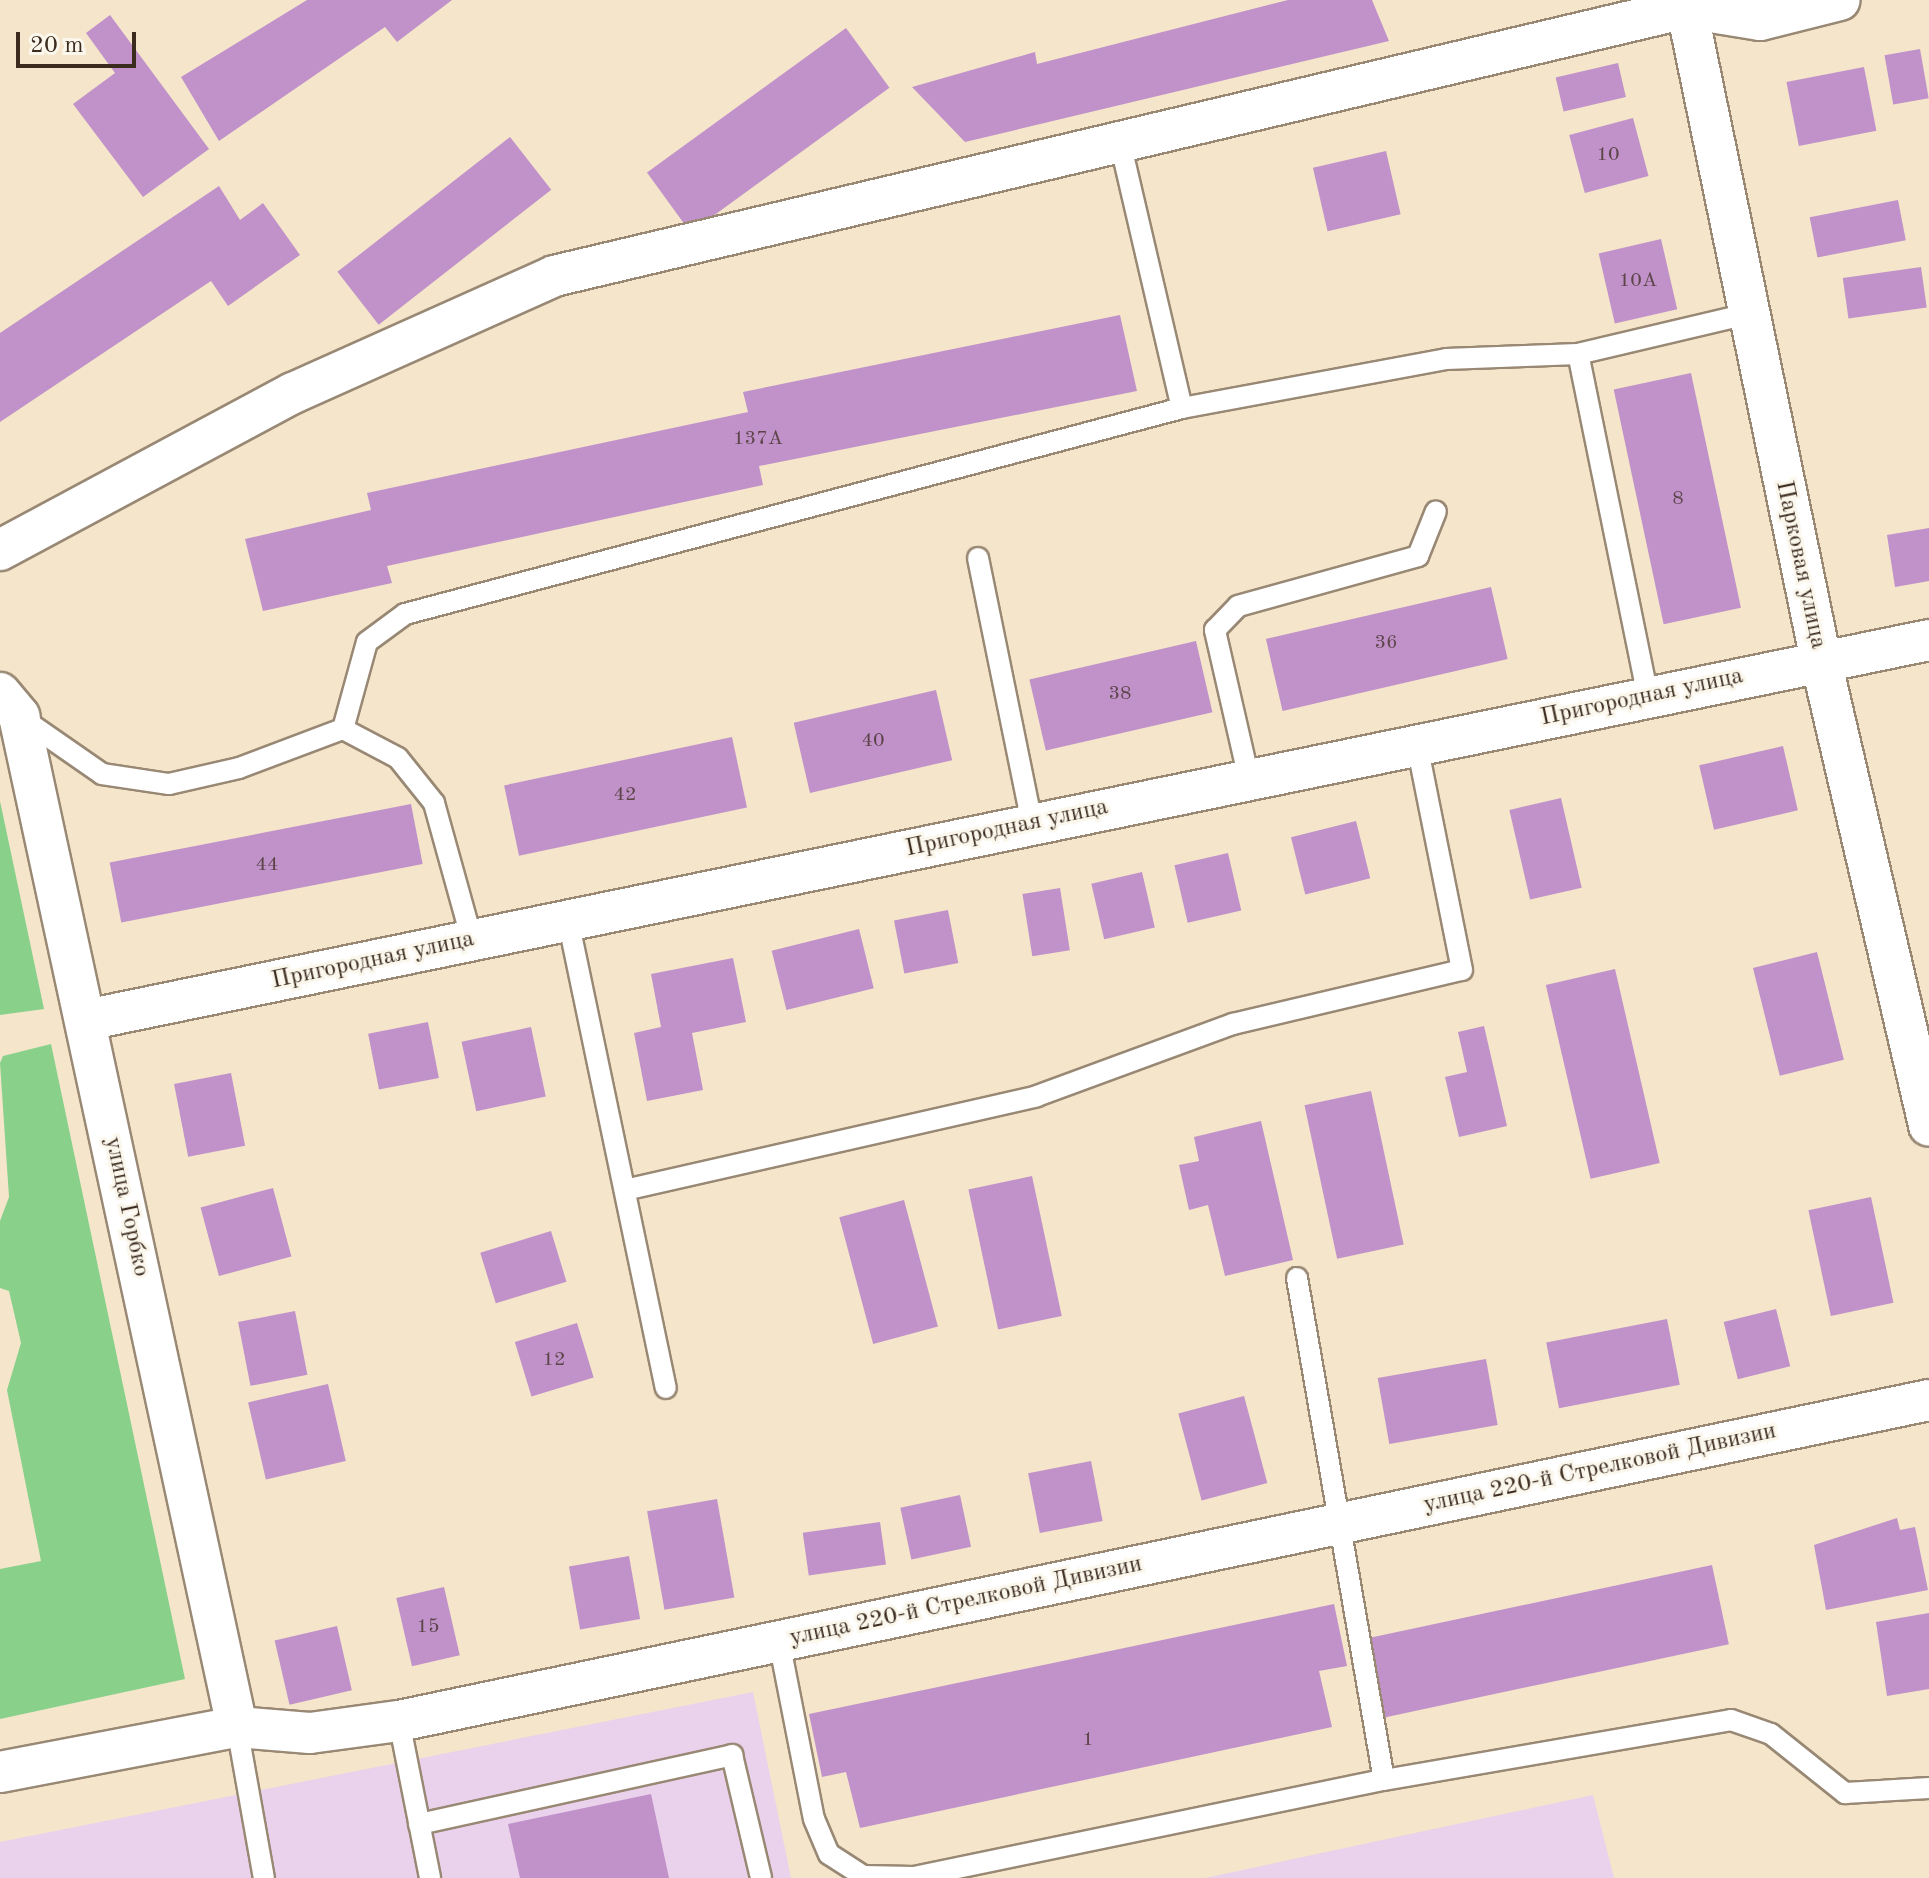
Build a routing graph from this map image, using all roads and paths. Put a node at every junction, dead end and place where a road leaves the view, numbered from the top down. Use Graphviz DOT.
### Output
graph roads {
  1 [pos="1840,0"];
  2 [pos="1685,4"];
  3 [pos="1120,142"];
  4 [pos="1747,314"];
  5 [pos="1578,354"];
  6 [pos="1182,408"];
  7 [pos="1436,511"];
  8 [pos="0,550"];
  9 [pos="978,558"];
  10 [pos="1929,640"];
  11 [pos="1821,661"];
  12 [pos="1648,697"];
  13 [pos="10,705"];
  14 [pos="343,729"];
  15 [pos="1417,745"];
  16 [pos="1249,779"];
  17 [pos="1032,824"];
  18 [pos="568,920"];
  19 [pos="472,940"];
  20 [pos="86,1020"];
  21 [pos="1929,1126"];
  22 [pos="629,1189"];
  23 [pos="1297,1278"];
  24 [pos="666,1388"];
  25 [pos="1929,1400"];
  26 [pos="1342,1523"];
  27 [pos="779,1641"];
  28 [pos="399,1721"];
  29 [pos="237,1727"];
  30 [pos="0,1772"];
  31 [pos="1384,1780"];
  32 [pos="1929,1788"];
  33 [pos="419,1824"];
  34 [pos="264,1878"];
  35 [pos="430,1878"];
  36 [pos="761,1878"];
  1 -- 2 [label="street"];
  2 -- 3 [label="street"];
  2 -- 4 [label="street, Парковая улица"];
  3 -- 6 [label="lane"];
  3 -- 8 [label="street"];
  4 -- 5 [label="lane"];
  4 -- 11 [label="street, Парковая улица"];
  5 -- 6 [label="lane"];
  5 -- 12 [label="lane"];
  6 -- 14 [label="lane"];
  7 -- 16 [label="lane"];
  9 -- 17 [label="lane"];
  10 -- 11 [label="street, Пригородная улица"];
  11 -- 12 [label="street, Пригородная улица"];
  11 -- 21 [label="street, Парковая улица"];
  12 -- 15 [label="street, Пригородная улица"];
  13 -- 14 [label="lane"];
  13 -- 20 [label="street, улица Горбко"];
  14 -- 19 [label="lane"];
  15 -- 16 [label="street, Пригородная улица"];
  15 -- 22 [label="lane"];
  16 -- 17 [label="street, Пригородная улица"];
  17 -- 18 [label="street, Пригородная улица"];
  18 -- 19 [label="street, Пригородная улица"];
  18 -- 22 [label="lane"];
  19 -- 20 [label="street, Пригородная улица"];
  20 -- 29 [label="street, улица Горбко"];
  22 -- 24 [label="lane"];
  23 -- 26 [label="lane"];
  25 -- 26 [label="street, улица 220-й Стрелковой Дивизии"];
  26 -- 27 [label="street, улица 220-й Стрелковой Дивизии"];
  26 -- 31 [label="lane"];
  27 -- 28 [label="street, улица 220-й Стрелковой Дивизии"];
  27 -- 31 [label="lane"];
  28 -- 29 [label="street, улица 220-й Стрелковой Дивизии"];
  28 -- 33 [label="lane"];
  29 -- 30 [label="street, улица 220-й Стрелковой Дивизии"];
  29 -- 34 [label="lane"];
  31 -- 32 [label="lane"];
  33 -- 35 [label="lane"];
  33 -- 36 [label="lane"];
}
